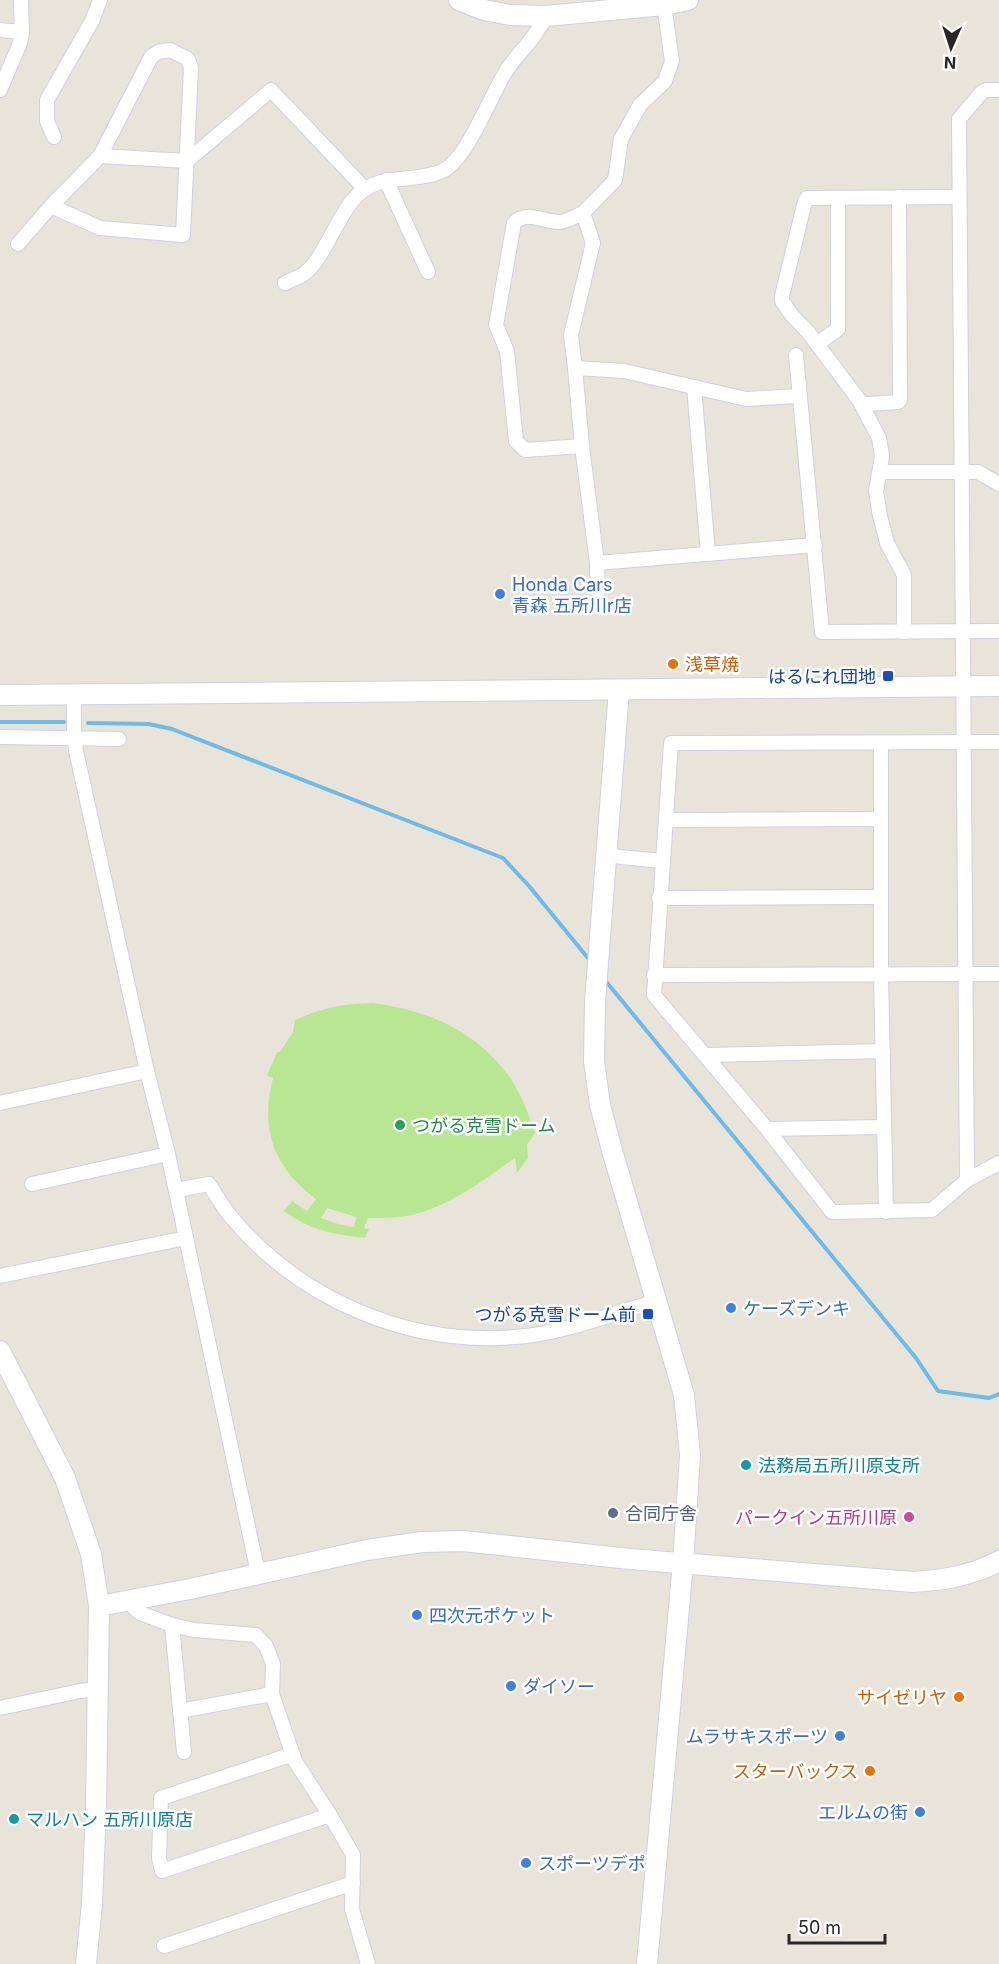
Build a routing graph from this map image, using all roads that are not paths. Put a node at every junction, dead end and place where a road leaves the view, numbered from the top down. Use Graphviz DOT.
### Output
graph roads {
  1 [pos="21,0"];
  2 [pos="100,0"];
  3 [pos="459,0"];
  4 [pos="687,0"];
  5 [pos="664,5"];
  6 [pos="584,6"];
  7 [pos="546,16"];
  8 [pos="0,30"];
  9 [pos="22,32"];
  10 [pos="0,90"];
  11 [pos="999,90"];
  12 [pos="54,137"];
  13 [pos="100,156"];
  14 [pos="187,161"];
  15 [pos="386,180"];
  16 [pos="364,189"];
  17 [pos="899,197"];
  18 [pos="959,197"];
  19 [pos="838,198"];
  20 [pos="51,206"];
  21 [pos="583,213"];
  22 [pos="18,244"];
  23 [pos="428,272"];
  24 [pos="285,283"];
  25 [pos="817,344"];
  26 [pos="796,355"];
  27 [pos="575,368"];
  28 [pos="694,387"];
  29 [pos="799,396"];
  30 [pos="862,406"];
  31 [pos="582,446"];
  32 [pos="880,472"];
  33 [pos="962,473"];
  34 [pos="999,484"];
  35 [pos="814,545"];
  36 [pos="708,554"];
  37 [pos="597,562"];
  38 [pos="598,592"];
  39 [pos="904,632"];
  40 [pos="963,632"];
  41 [pos="999,632"];
  42 [pos="999,686"];
  43 [pos="963,687"];
  44 [pos="619,690"];
  45 [pos="0,694"];
  46 [pos="74,694"];
  47 [pos="0,737"];
  48 [pos="74,739"];
  49 [pos="120,739"];
  50 [pos="964,742"];
  51 [pos="999,742"];
  52 [pos="881,743"];
  53 [pos="880,819"];
  54 [pos="666,820"];
  55 [pos="607,854"];
  56 [pos="662,861"];
  57 [pos="881,897"];
  58 [pos="659,898"];
  59 [pos="999,974"];
  60 [pos="654,975"];
  61 [pos="965,975"];
  62 [pos="881,976"];
  63 [pos="883,1051"];
  64 [pos="705,1055"];
  65 [pos="147,1071"];
  66 [pos="0,1103"];
  67 [pos="883,1127"];
  68 [pos="767,1129"];
  69 [pos="168,1154"];
  70 [pos="999,1163"];
  71 [pos="967,1180"];
  72 [pos="32,1184"];
  73 [pos="176,1190"];
  74 [pos="886,1212"];
  75 [pos="186,1238"];
  76 [pos="0,1276"];
  77 [pos="657,1301"];
  78 [pos="0,1351"];
  79 [pos="999,1561"];
  80 [pos="683,1563"];
  81 [pos="258,1573"];
  82 [pos="127,1600"];
  83 [pos="99,1606"];
  84 [pos="172,1625"];
  85 [pos="99,1689"];
  86 [pos="272,1694"];
  87 [pos="0,1708"];
  88 [pos="180,1711"];
  89 [pos="184,1752"];
  90 [pos="293,1754"];
  91 [pos="330,1815"];
  92 [pos="353,1883"];
  93 [pos="164,1946"];
  94 [pos="86,1964"];
  95 [pos="369,1964"];
  96 [pos="647,1964"];
  1 -- 9 [label="street"];
  2 -- 12 [label="street"];
  3 -- 7 [label="street"];
  4 -- 5 [label="street"];
  5 -- 6 [label="street"];
  5 -- 21 [label="street"];
  6 -- 7 [label="street"];
  7 -- 15 [label="street"];
  8 -- 9 [label="street"];
  9 -- 10 [label="street"];
  11 -- 18 [label="street"];
  13 -- 14 [label="street"];
  13 -- 14 [label="street"];
  13 -- 20 [label="street"];
  14 -- 16 [label="street"];
  14 -- 20 [label="street"];
  15 -- 16 [label="street"];
  15 -- 23 [label="street"];
  16 -- 24 [label="street"];
  17 -- 18 [label="street"];
  17 -- 19 [label="street"];
  17 -- 30 [label="street"];
  18 -- 33 [label="street"];
  19 -- 25 [label="street"];
  19 -- 25 [label="street"];
  20 -- 22 [label="street"];
  21 -- 27 [label="street"];
  21 -- 31 [label="street"];
  25 -- 30 [label="street"];
  26 -- 29 [label="street"];
  27 -- 28 [label="street"];
  27 -- 31 [label="street"];
  28 -- 29 [label="street"];
  28 -- 36 [label="street"];
  29 -- 35 [label="street"];
  30 -- 32 [label="street"];
  31 -- 37 [label="street"];
  32 -- 33 [label="street"];
  32 -- 39 [label="street"];
  33 -- 34 [label="street"];
  33 -- 40 [label="street"];
  35 -- 36 [label="street"];
  35 -- 39 [label="street"];
  36 -- 37 [label="street"];
  37 -- 38 [label="street"];
  39 -- 40 [label="street"];
  40 -- 41 [label="street"];
  40 -- 43 [label="street"];
  42 -- 43 [label="street"];
  43 -- 44 [label="street"];
  43 -- 50 [label="street"];
  44 -- 46 [label="street"];
  44 -- 55 [label="street"];
  45 -- 46 [label="street"];
  46 -- 48 [label="street"];
  47 -- 48 [label="street"];
  48 -- 49 [label="street"];
  48 -- 65 [label="street"];
  50 -- 51 [label="street"];
  50 -- 52 [label="street"];
  50 -- 61 [label="street"];
  52 -- 53 [label="street"];
  52 -- 54 [label="street"];
  53 -- 54 [label="street"];
  53 -- 57 [label="street"];
  54 -- 56 [label="street"];
  55 -- 56 [label="street"];
  55 -- 77 [label="street"];
  56 -- 58 [label="street"];
  57 -- 58 [label="street"];
  57 -- 62 [label="street"];
  58 -- 60 [label="street"];
  59 -- 61 [label="street"];
  60 -- 62 [label="street"];
  60 -- 64 [label="street"];
  61 -- 62 [label="street"];
  61 -- 71 [label="street"];
  62 -- 63 [label="street"];
  63 -- 64 [label="street"];
  63 -- 67 [label="street"];
  64 -- 68 [label="street"];
  65 -- 66 [label="street"];
  65 -- 69 [label="street"];
  67 -- 68 [label="street"];
  67 -- 74 [label="street"];
  68 -- 74 [label="street"];
  69 -- 72 [label="street"];
  69 -- 73 [label="street"];
  70 -- 71 [label="street"];
  71 -- 74 [label="street"];
  73 -- 75 [label="street"];
  73 -- 77 [label="street"];
  75 -- 76 [label="street"];
  75 -- 81 [label="street"];
  77 -- 80 [label="street"];
  78 -- 83 [label="street"];
  79 -- 80 [label="street"];
  80 -- 81 [label="street"];
  80 -- 96 [label="street"];
  81 -- 82 [label="street"];
  82 -- 83 [label="street"];
  82 -- 84 [label="street"];
  83 -- 85 [label="street"];
  84 -- 86 [label="street"];
  84 -- 88 [label="street"];
  85 -- 87 [label="street"];
  85 -- 94 [label="street"];
  86 -- 88 [label="street"];
  86 -- 90 [label="street"];
  88 -- 89 [label="street"];
  90 -- 91 [label="street"];
  90 -- 91 [label="street"];
  91 -- 92 [label="street"];
  92 -- 93 [label="street"];
  92 -- 95 [label="street"];
}
